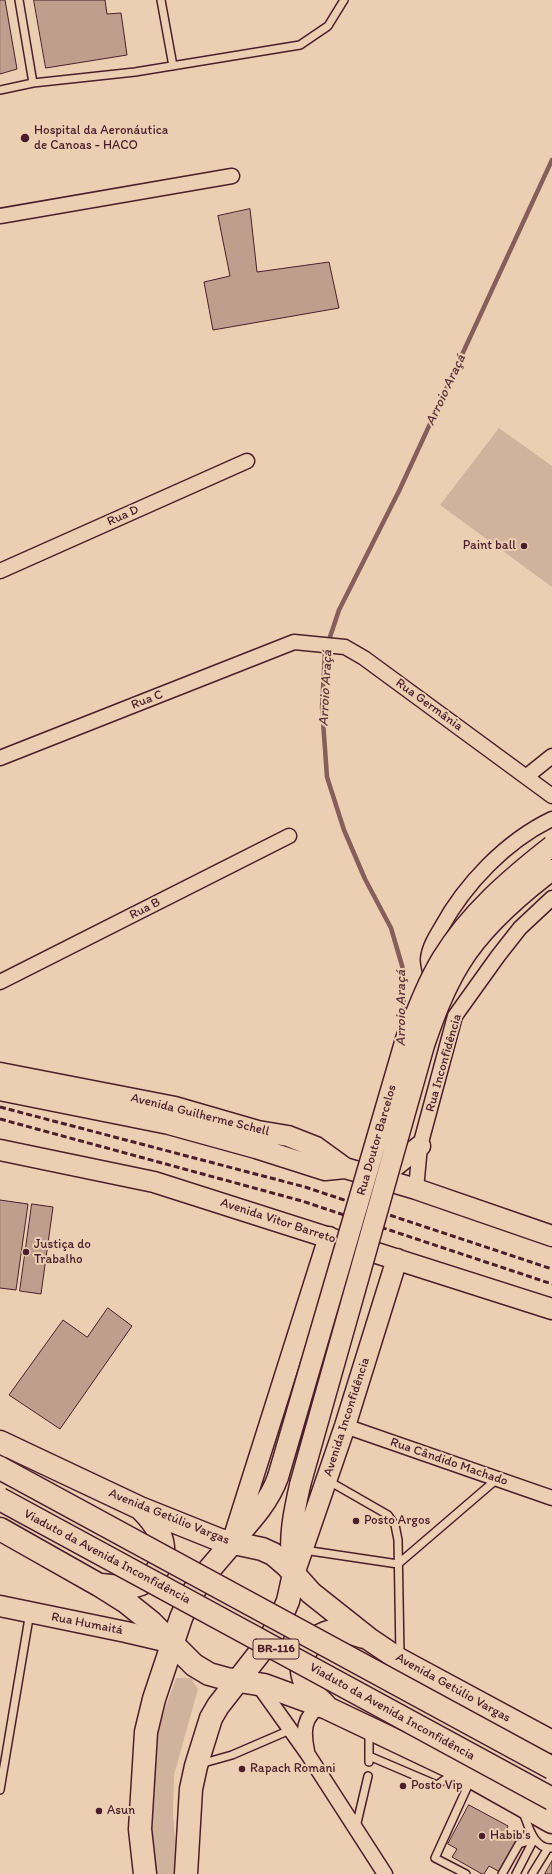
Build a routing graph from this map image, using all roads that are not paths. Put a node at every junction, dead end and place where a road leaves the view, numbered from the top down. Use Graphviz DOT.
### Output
graph roads {
  1 [pos="19,0"];
  2 [pos="161,0"];
  3 [pos="344,0"];
  4 [pos="173,66"];
  5 [pos="33,83"];
  6 [pos="0,90"];
  7 [pos="232,176"];
  8 [pos="0,216"];
  9 [pos="247,461"];
  10 [pos="0,571"];
  11 [pos="300,643"];
  12 [pos="552,756"];
  13 [pos="0,758"];
  14 [pos="527,776"];
  15 [pos="552,796"];
  16 [pos="552,819"];
  17 [pos="289,836"];
  18 [pos="552,846"];
  19 [pos="552,870"];
  20 [pos="552,898"];
  21 [pos="0,982"];
  22 [pos="455,1016"];
  23 [pos="0,1073"];
  24 [pos="0,1090"];
  25 [pos="257,1139"];
  26 [pos="420,1146"];
  27 [pos="0,1150"];
  28 [pos="380,1178"];
  29 [pos="416,1190"];
  30 [pos="552,1236"];
  31 [pos="329,1237"];
  32 [pos="397,1259"];
  33 [pos="552,1309"];
  34 [pos="345,1426"];
  35 [pos="0,1442"];
  36 [pos="0,1468"];
  37 [pos="497,1479"];
  38 [pos="327,1480"];
  39 [pos="300,1485"];
  40 [pos="552,1498"];
  41 [pos="0,1499"];
  42 [pos="140,1508"];
  43 [pos="0,1529"];
  44 [pos="232,1543"];
  45 [pos="302,1550"];
  46 [pos="398,1564"];
  47 [pos="294,1574"];
  48 [pos="100,1585"];
  49 [pos="0,1606"];
  50 [pos="30,1612"];
  51 [pos="369,1639"];
  52 [pos="173,1643"];
  53 [pos="400,1660"];
  54 [pos="247,1682"];
  55 [pos="324,1707"];
  56 [pos="369,1728"];
  57 [pos="290,1730"];
  58 [pos="552,1742"];
  59 [pos="307,1753"];
  60 [pos="196,1766"];
  61 [pos="552,1768"];
  62 [pos="465,1774"];
  63 [pos="368,1776"];
  64 [pos="0,1790"];
  65 [pos="552,1799"];
  66 [pos="519,1803"];
  67 [pos="552,1822"];
  68 [pos="356,1829"];
  69 [pos="534,1839"];
  70 [pos="550,1848"];
  71 [pos="145,1874"];
  72 [pos="186,1874"];
  73 [pos="385,1874"];
  74 [pos="466,1874"];
  75 [pos="502,1874"];
  76 [pos="516,1874"];
  77 [pos="532,1874"];
  1 -- 5 [label="lane"];
  2 -- 4 [label="lane"];
  3 -- 4 [label="lane"];
  4 -- 5 [label="lane"];
  5 -- 6 [label="lane"];
  7 -- 8 [label="street"];
  9 -- 10 [label="street, Rua D"];
  11 -- 13 [label="street, Rua C"];
  11 -- 14 [label="street, Rua Germânia"];
  12 -- 14 [label="street"];
  14 -- 15 [label="street, Rua Germânia"];
  16 -- 22 [label="street"];
  17 -- 21 [label="street, Rua B"];
  18 -- 44 [label="main road, Rua Doutor Barcelos, bridge"];
  19 -- 39 [label="main road, Rua Doutor Barcelos, bridge"];
  20 -- 22 [label="street, Rua Inconfidência"];
  22 -- 26 [label="street, Rua Inconfidência"];
  23 -- 25 [label="main road, Avenida Guilherme Schell"];
  24 -- 25 [label="main road, Avenida Guilherme Schell"];
  25 -- 28 [label="main road, Avenida Guilherme Schell"];
  26 -- 28 [label="main road"];
  26 -- 29 [label="street, Rua Inconfidência"];
  27 -- 31 [label="main road, Avenida Vitor Barreto"];
  28 -- 29 [label="main road, Avenida Guilherme Schell"];
  29 -- 30 [label="main road, Avenida Guilherme Schell"];
  31 -- 32 [label="main road, Avenida Vitor Barreto"];
  31 -- 44 [label="main road"];
  32 -- 33 [label="main road, Avenida Vitor Barreto"];
  32 -- 34 [label="main road, Avenida Inconfidência"];
  34 -- 37 [label="street, Rua Cândido Machado"];
  34 -- 38 [label="main road, Avenida Inconfidência"];
  35 -- 42 [label="main road, Avenida Getúlio Vargas"];
  36 -- 61 [label="main road, Viaduto da Avenida Inconfidência / BR-116, bridge"];
  37 -- 40 [label="street, Rua Cândido Machado"];
  37 -- 46 [label="lane"];
  38 -- 45 [label="main road, Avenida Inconfidência"];
  38 -- 46 [label="lane"];
  39 -- 47 [label="main road, Avenida Inconfidência"];
  41 -- 65 [label="main road, Viaduto da Avenida Inconfidência / BR-116, bridge"];
  42 -- 44 [label="main road, Avenida Getúlio Vargas"];
  42 -- 48 [label="main road"];
  43 -- 48 [label="main road"];
  44 -- 47 [label="main road, Avenida Getúlio Vargas"];
  44 -- 52 [label="main road"];
  45 -- 46 [label="lane"];
  45 -- 47 [label="main road, Avenida Inconfidência"];
  46 -- 53 [label="lane"];
  47 -- 51 [label="main road, Avenida Getúlio Vargas"];
  47 -- 54 [label="main road, Avenida Inconfidência"];
  48 -- 52 [label="main road"];
  49 -- 50 [label="main road, Rua Humaitá"];
  50 -- 52 [label="main road, Rua Humaitá"];
  50 -- 64 [label="lane"];
  51 -- 53 [label="main road, Avenida Getúlio Vargas"];
  51 -- 55 [label="main road"];
  52 -- 54 [label="main road"];
  52 -- 71 [label="main road"];
  53 -- 58 [label="main road, Avenida Getúlio Vargas"];
  54 -- 55 [label="main road"];
  54 -- 57 [label="street"];
  54 -- 60 [label="main road, Avenida Inconfidência"];
  55 -- 56 [label="main road"];
  55 -- 59 [label="street"];
  56 -- 62 [label="main road"];
  56 -- 62 [label="lane"];
  57 -- 59 [label="street"];
  57 -- 60 [label="lane"];
  59 -- 68 [label="street"];
  60 -- 72 [label="main road, Avenida Inconfidência"];
  62 -- 66 [label="main road"];
  62 -- 74 [label="lane"];
  63 -- 68 [label="lane"];
  66 -- 67 [label="main road"];
  66 -- 69 [label="lane"];
  68 -- 73 [label="street"];
  69 -- 70 [label="lane"];
  69 -- 75 [label="lane"];
  69 -- 76 [label="lane"];
  70 -- 77 [label="lane"];
}
